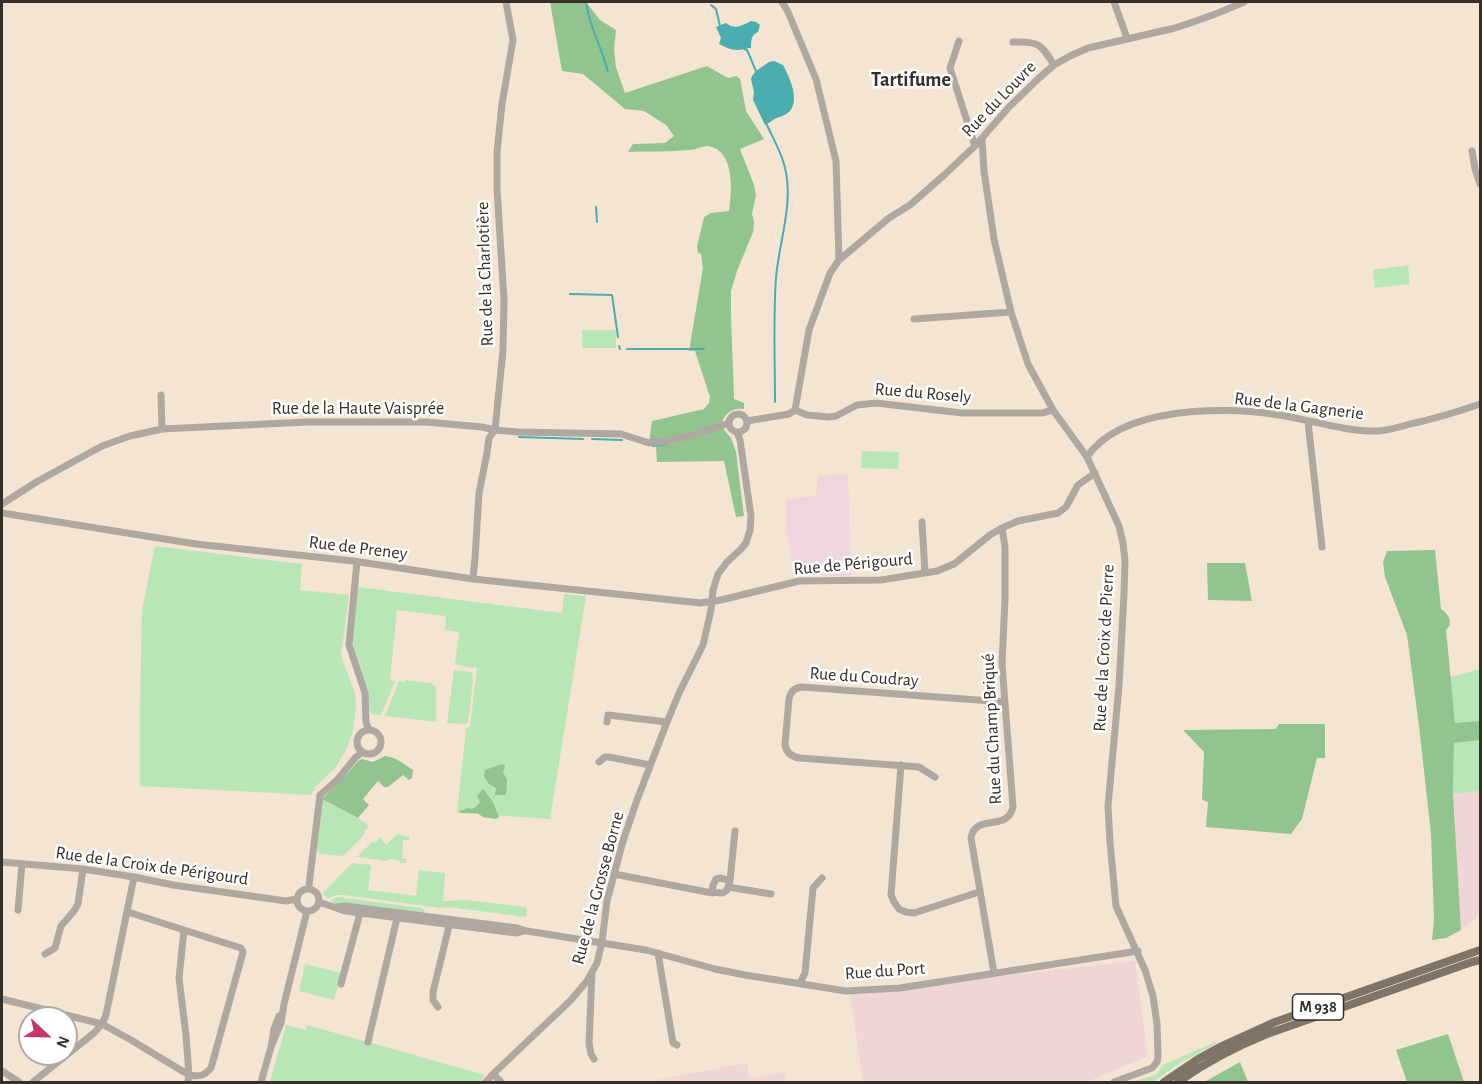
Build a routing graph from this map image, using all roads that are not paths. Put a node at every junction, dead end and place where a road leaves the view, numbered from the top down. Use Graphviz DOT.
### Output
graph roads {
  1 [pos="506,2"];
  2 [pos="782,2"];
  3 [pos="1114,2"];
  4 [pos="1244,2"];
  5 [pos="1127,38"];
  6 [pos="959,41"];
  7 [pos="1013,42"];
  8 [pos="1054,65"];
  9 [pos="982,138"];
  10 [pos="975,146"];
  11 [pos="1472,151"];
  12 [pos="1480,184"];
  13 [pos="839,260"];
  14 [pos="1011,312"];
  15 [pos="914,319"];
  16 [pos="162,395"];
  17 [pos="1480,404"];
  18 [pos="795,410"];
  19 [pos="1053,410"];
  20 [pos="747,421"];
  21 [pos="1308,422"];
  22 [pos="729,423"];
  23 [pos="162,429"];
  24 [pos="495,430"];
  25 [pos="737,432"];
  26 [pos="1087,457"];
  27 [pos="1095,473"];
  28 [pos="2,504"];
  29 [pos="2,513"];
  30 [pos="922,522"];
  31 [pos="1002,528"];
  32 [pos="1322,547"];
  33 [pos="357,562"];
  34 [pos="925,573"];
  35 [pos="472,579"];
  36 [pos="712,601"];
  37 [pos="1005,702"];
  38 [pos="607,722"];
  39 [pos="667,722"];
  40 [pos="369,730"];
  41 [pos="363,753"];
  42 [pos="599,762"];
  43 [pos="650,765"];
  44 [pos="901,765"];
  45 [pos="935,777"];
  46 [pos="735,831"];
  47 [pos="2,862"];
  48 [pos="22,864"];
  49 [pos="83,869"];
  50 [pos="614,874"];
  51 [pos="134,877"];
  52 [pos="822,878"];
  53 [pos="729,884"];
  54 [pos="308,889"];
  55 [pos="980,892"];
  56 [pos="712,893"];
  57 [pos="771,894"];
  58 [pos="297,899"];
  59 [pos="320,902"];
  60 [pos="337,908"];
  61 [pos="18,910"];
  62 [pos="307,911"];
  63 [pos="128,912"];
  64 [pos="360,913"];
  65 [pos="396,918"];
  66 [pos="450,922"];
  67 [pos="184,930"];
  68 [pos="602,942"];
  69 [pos="1480,950"];
  70 [pos="1138,951"];
  71 [pos="658,953"];
  72 [pos="45,954"];
  73 [pos="1480,960"];
  74 [pos="994,973"];
  75 [pos="592,974"];
  76 [pos="800,983"];
  77 [pos="341,984"];
  78 [pos="2,999"];
  79 [pos="438,1007"];
  80 [pos="102,1024"];
  81 [pos="368,1041"];
  82 [pos="677,1045"];
  83 [pos="594,1059"];
  84 [pos="2,1071"];
  85 [pos="493,1074"];
  86 [pos="189,1079"];
  87 [pos="37,1082"];
  88 [pos="19,1083"];
  89 [pos="261,1083"];
  90 [pos="486,1083"];
  91 [pos="501,1083"];
  92 [pos="1114,1083"];
  93 [pos="1164,1083"];
  94 [pos="1178,1083"];
  1 -- 24 [label="street, Rue de la Charlotière"];
  2 -- 13 [label="street"];
  3 -- 5 [label="street"];
  4 -- 5 [label="street, Rue du Louvre"];
  5 -- 8 [label="street, Rue du Louvre"];
  6 -- 10 [label="street"];
  7 -- 8 [label="street"];
  8 -- 9 [label="street, Rue du Louvre"];
  9 -- 10 [label="street, Rue du Louvre"];
  9 -- 14 [label="street, Rue de la Croix de Pierre"];
  10 -- 13 [label="street, Rue du Louvre"];
  11 -- 12 [label="street"];
  13 -- 18 [label="street"];
  14 -- 15 [label="street"];
  14 -- 19 [label="street, Rue de la Croix de Pierre"];
  16 -- 23 [label="street"];
  17 -- 21 [label="street, Rue de la Gagnerie"];
  18 -- 19 [label="street, Rue du Rosely"];
  18 -- 20 [label="street"];
  19 -- 26 [label="street, Rue de la Croix de Pierre"];
  20 -- 22 [label="street"];
  20 -- 25 [label="street"];
  21 -- 26 [label="street, Rue de la Gagnerie"];
  21 -- 32 [label="street"];
  22 -- 24 [label="street, Rue de la Haute Vaisprée"];
  22 -- 25 [label="street"];
  23 -- 24 [label="street, Rue de la Haute Vaisprée"];
  23 -- 28 [label="street, Rue de la Haute Vaisprée"];
  24 -- 35 [label="street, Rue de la Charlotière"];
  25 -- 36 [label="street, Rue de la Grosse Borne"];
  26 -- 27 [label="street, Rue de la Croix de Pierre"];
  27 -- 31 [label="street, Rue de Périgourd"];
  27 -- 70 [label="street, Rue de la Croix de Pierre"];
  29 -- 33 [label="street, Rue de Preney"];
  30 -- 34 [label="street, Rue de Périgourd"];
  31 -- 34 [label="street, Rue de Périgourd"];
  31 -- 37 [label="street, Rue du Champ Briqué"];
  33 -- 35 [label="street, Rue de Preney"];
  33 -- 40 [label="street"];
  34 -- 36 [label="street, Rue de Périgourd"];
  35 -- 36 [label="street, Rue de Preney"];
  36 -- 39 [label="street, Rue de la Grosse Borne"];
  37 -- 44 [label="street, Rue du Coudray"];
  37 -- 55 [label="street, Rue du Champ Briqué"];
  38 -- 39 [label="street"];
  39 -- 43 [label="street, Rue de la Grosse Borne"];
  40 -- 41 [label="street"];
  40 -- 41 [label="street"];
  41 -- 54 [label="street"];
  42 -- 43 [label="street"];
  43 -- 50 [label="street, Rue de la Grosse Borne"];
  44 -- 45 [label="street, Rue du Coudray"];
  44 -- 55 [label="street"];
  46 -- 53 [label="street"];
  47 -- 48 [label="street, Rue de la Croix de Périgourd"];
  48 -- 49 [label="street, Rue de la Croix de Périgourd"];
  48 -- 61 [label="street"];
  49 -- 51 [label="street, Rue de la Croix de Périgourd"];
  49 -- 72 [label="street"];
  50 -- 56 [label="street"];
  50 -- 68 [label="street, Rue de la Grosse Borne"];
  51 -- 58 [label="street, Rue de la Croix de Périgourd"];
  51 -- 63 [label="street"];
  52 -- 76 [label="street"];
  53 -- 56 [label="street"];
  53 -- 56 [label="street"];
  53 -- 57 [label="street"];
  54 -- 58 [label="street"];
  54 -- 59 [label="street"];
  55 -- 74 [label="street, Rue du Champ Briqué"];
  58 -- 62 [label="street"];
  59 -- 60 [label="street"];
  59 -- 62 [label="street"];
  60 -- 64 [label="street"];
  60 -- 66 [label="street"];
  62 -- 89 [label="street"];
  63 -- 67 [label="street"];
  63 -- 80 [label="street"];
  64 -- 65 [label="street"];
  64 -- 77 [label="street"];
  65 -- 66 [label="street"];
  65 -- 81 [label="street"];
  66 -- 68 [label="street"];
  66 -- 79 [label="street"];
  67 -- 86 [label="street"];
  67 -- 86 [label="street"];
  68 -- 71 [label="street, Rue du Port"];
  68 -- 75 [label="street, Rue de la Grosse Borne"];
  69 -- 93 [label="main road, M 938"];
  70 -- 74 [label="street, Rue du Port"];
  70 -- 92 [label="street, Rue de la Croix de Pierre"];
  71 -- 76 [label="street, Rue du Port"];
  71 -- 82 [label="street"];
  73 -- 94 [label="main road, M 938"];
  74 -- 76 [label="street, Rue du Port"];
  75 -- 83 [label="street"];
  75 -- 85 [label="street, Rue de la Grosse Borne"];
  78 -- 80 [label="street"];
  80 -- 86 [label="street"];
  80 -- 87 [label="street"];
  84 -- 88 [label="street"];
  85 -- 90 [label="street, Rue de la Grosse Borne"];
  85 -- 91 [label="street"];
}
